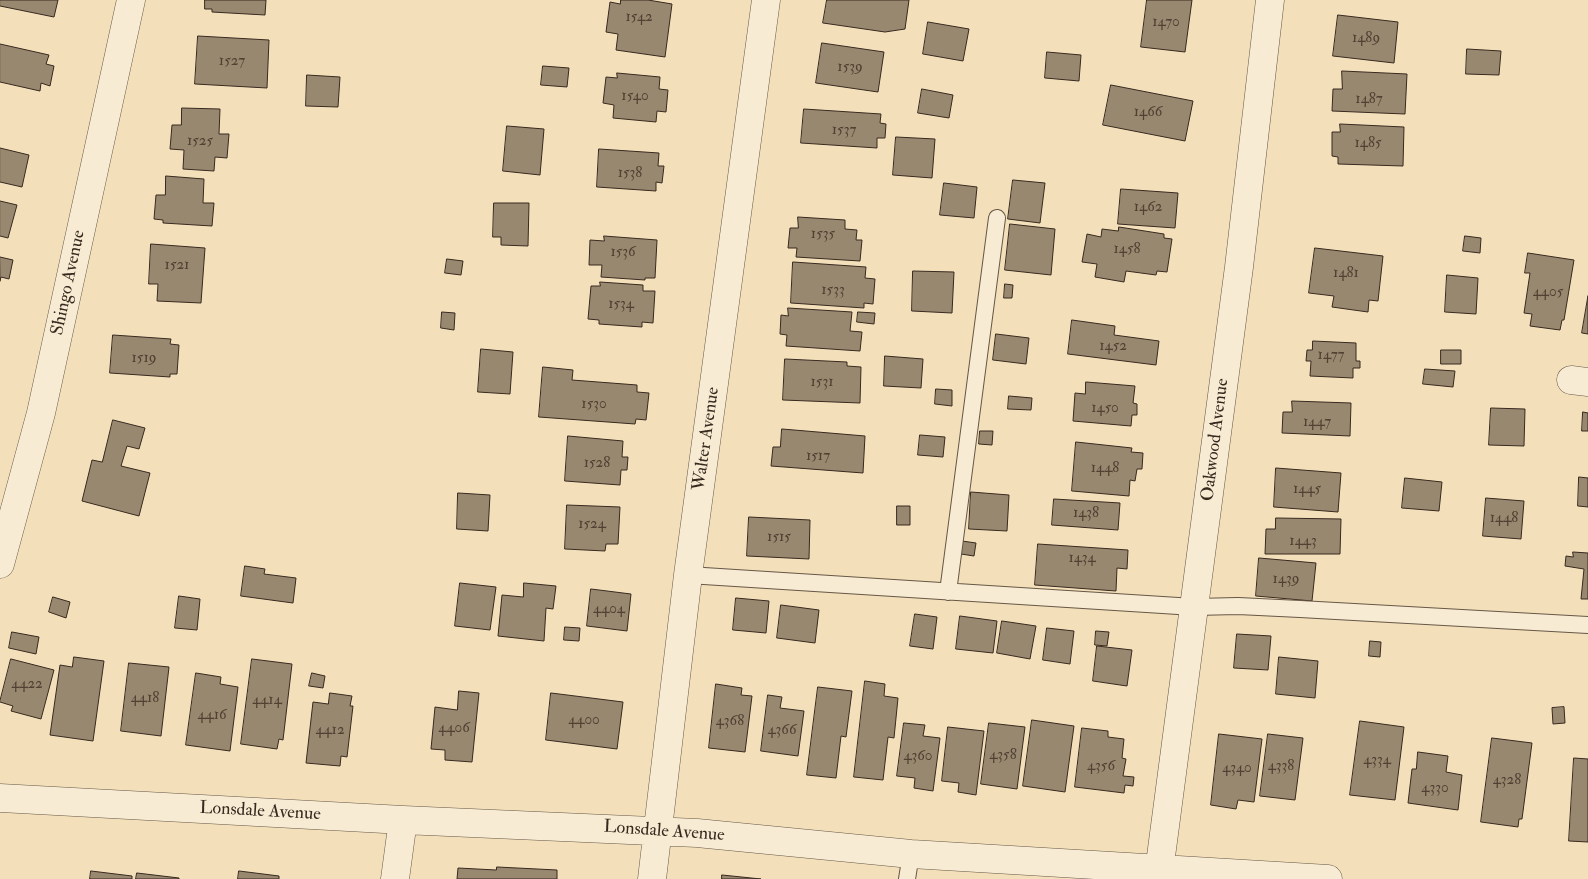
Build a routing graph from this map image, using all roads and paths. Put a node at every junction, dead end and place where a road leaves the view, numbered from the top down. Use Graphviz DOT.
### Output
graph roads {
  1 [pos="131,0"];
  2 [pos="766,0"];
  3 [pos="1270,0"];
  4 [pos="997,218"];
  5 [pos="0,564"];
  6 [pos="688,575"];
  7 [pos="948,592"];
  8 [pos="1194,607"];
  9 [pos="1588,625"];
  10 [pos="0,798"];
  11 [pos="403,820"];
  12 [pos="658,831"];
  13 [pos="909,866"];
  14 [pos="1159,873"];
  15 [pos="395,879"];
  16 [pos="652,879"];
  17 [pos="1328,879"];
  1 -- 5 [label="street, Shingo Avenue"];
  2 -- 6 [label="street, Walter Avenue"];
  3 -- 8 [label="street, Oakwood Avenue"];
  4 -- 7 [label="lane"];
  6 -- 7 [label="lane"];
  6 -- 12 [label="street, Walter Avenue"];
  7 -- 8 [label="lane"];
  8 -- 9 [label="lane"];
  8 -- 14 [label="street, Oakwood Avenue"];
  10 -- 11 [label="street, Lonsdale Avenue"];
  11 -- 12 [label="street, Lonsdale Avenue"];
  11 -- 15 [label="street"];
  12 -- 13 [label="street, Lonsdale Avenue"];
  12 -- 16 [label="street, Walter Avenue"];
  13 -- 14 [label="street, Lonsdale Avenue"];
  14 -- 17 [label="street, Lonsdale Avenue"];
}
